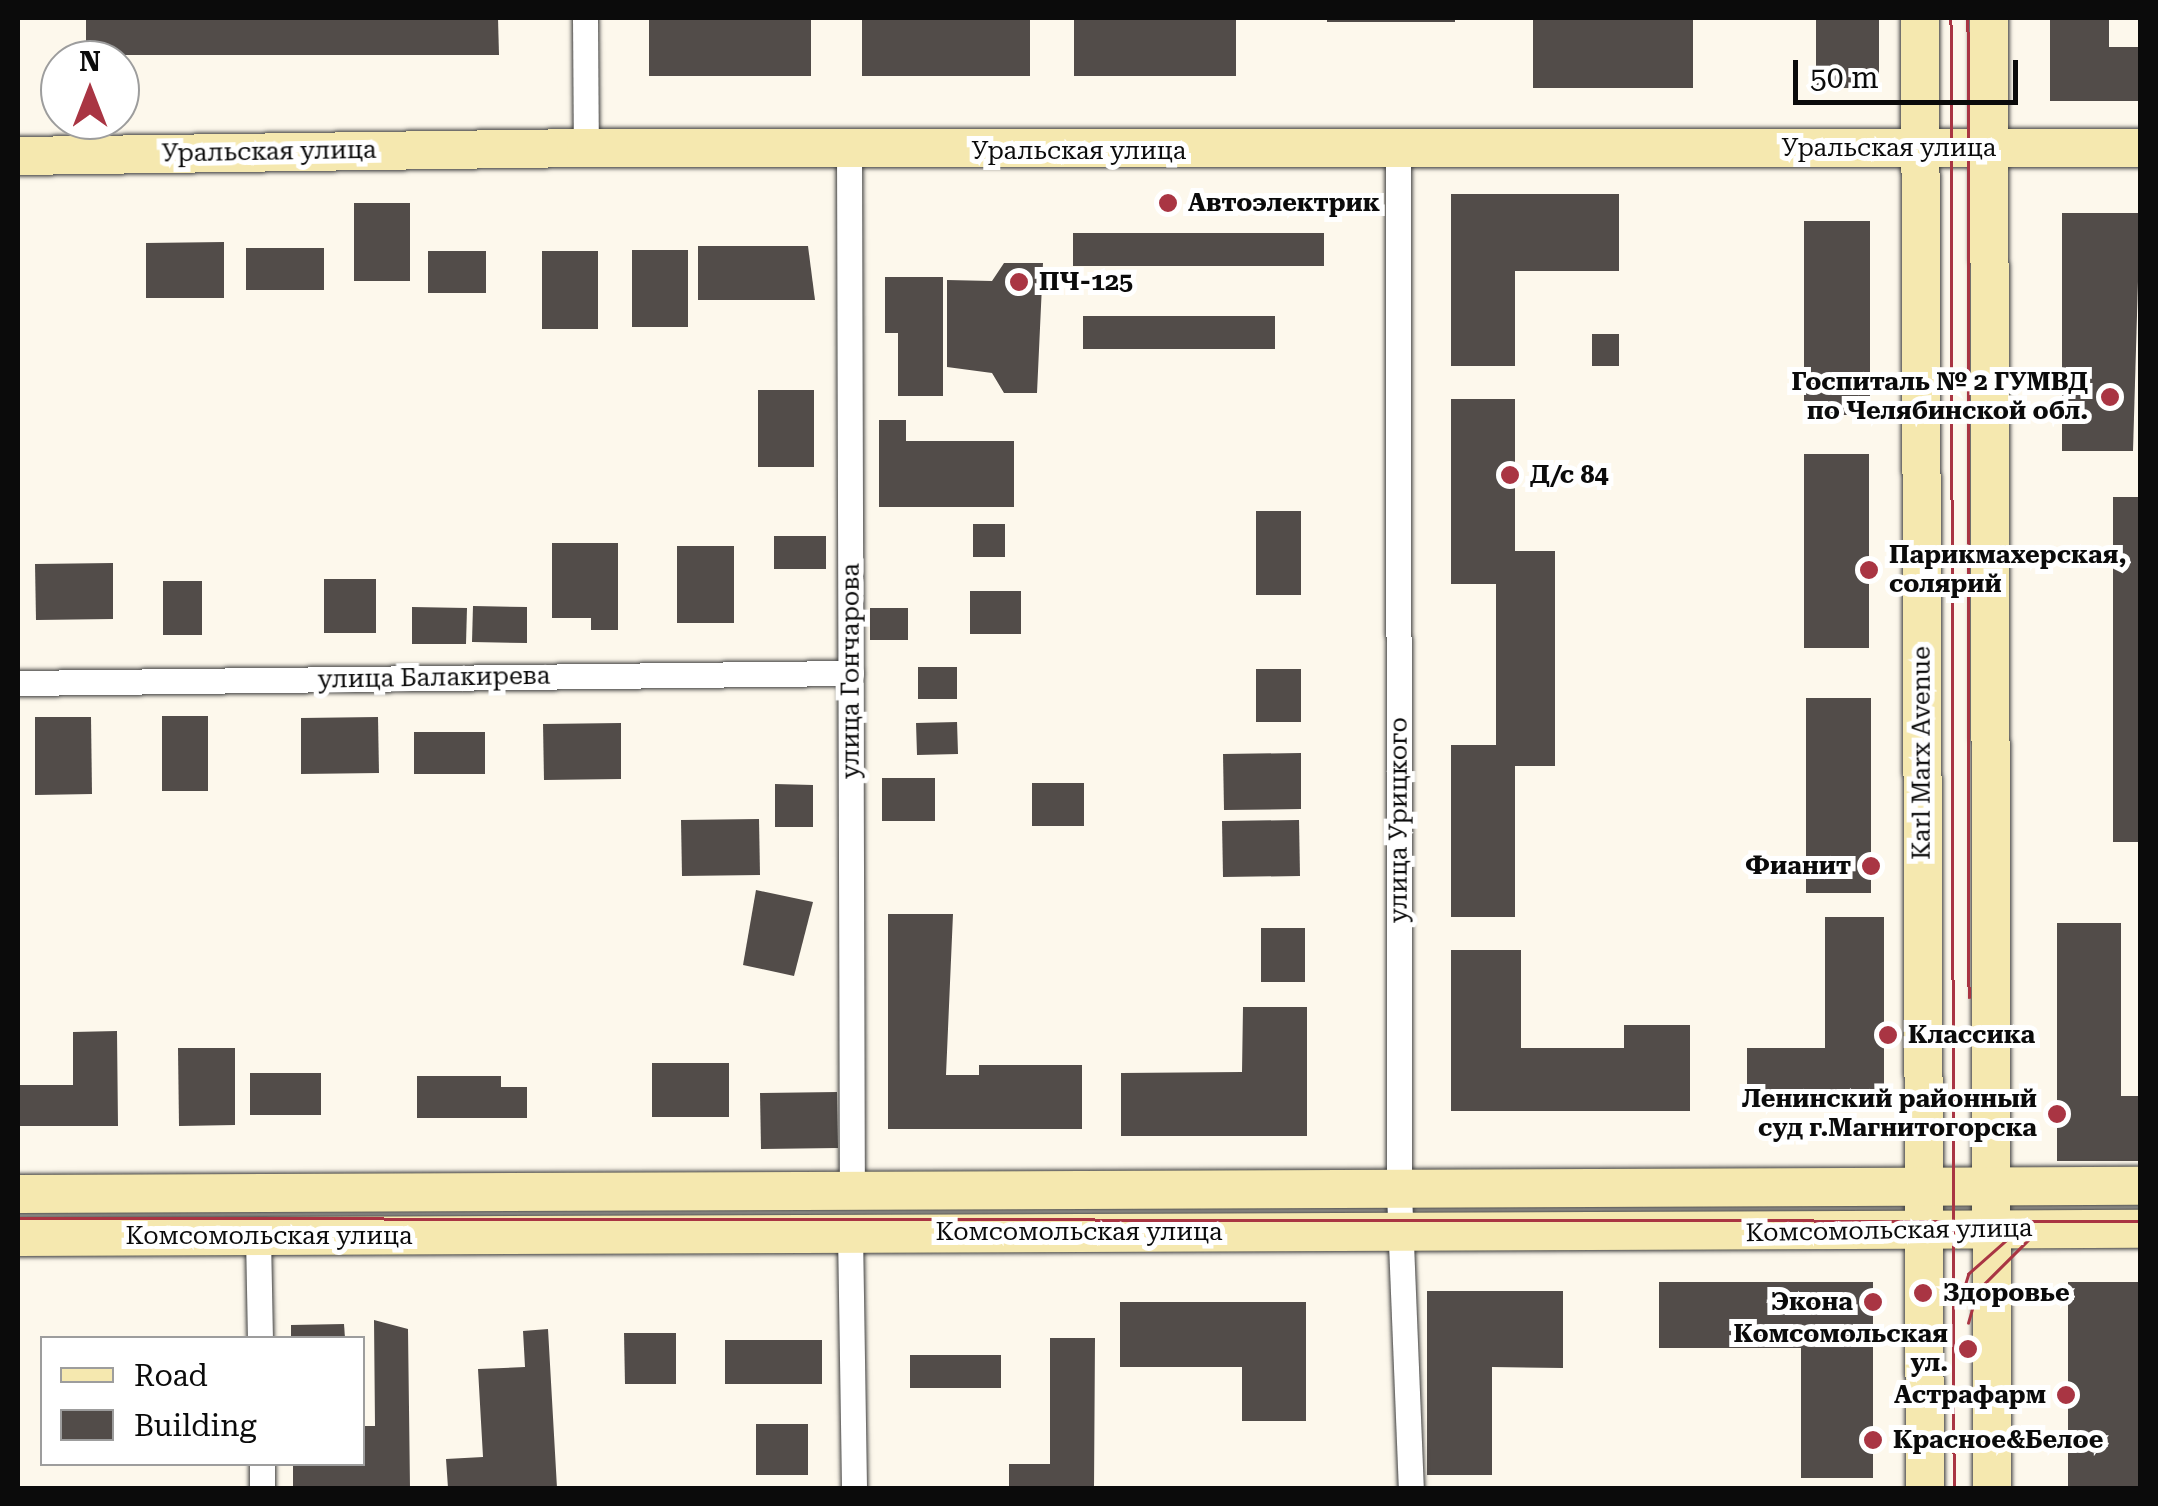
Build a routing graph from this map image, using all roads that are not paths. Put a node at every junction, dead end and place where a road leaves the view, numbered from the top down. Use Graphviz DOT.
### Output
graph roads {
  1 [pos="585,18"];
  2 [pos="1920,18"];
  3 [pos="1988,18"];
  4 [pos="586,148"];
  5 [pos="1922,148"];
  6 [pos="1989,148"];
  7 [pos="2140,148"];
  8 [pos="849,150"];
  9 [pos="1398,152"];
  10 [pos="18,156"];
  11 [pos="851,673"];
  12 [pos="18,683"];
  13 [pos="2140,1186"];
  14 [pos="1923,1190"];
  15 [pos="1990,1190"];
  16 [pos="852,1192"];
  17 [pos="18,1194"];
  18 [pos="1401,1212"];
  19 [pos="2140,1228"];
  20 [pos="850,1232"];
  21 [pos="1924,1232"];
  22 [pos="1991,1232"];
  23 [pos="258,1236"];
  24 [pos="18,1237"];
  25 [pos="260,1336"];
  26 [pos="854,1488"];
  27 [pos="1411,1488"];
  28 [pos="1925,1488"];
  29 [pos="1992,1488"];
  1 -- 4 [label="street"];
  2 -- 5 [label="main road, Karl Marx Avenue"];
  3 -- 6 [label="main road"];
  4 -- 8 [label="main road, Уральская улица"];
  4 -- 10 [label="main road, Уральская улица"];
  5 -- 6 [label="main road, Уральская улица"];
  5 -- 9 [label="main road, Уральская улица"];
  5 -- 14 [label="main road, Karl Marx Avenue"];
  6 -- 7 [label="main road, Уральская улица"];
  6 -- 15 [label="main road"];
  8 -- 9 [label="main road, Уральская улица"];
  8 -- 11 [label="street, улица Гончарова"];
  9 -- 18 [label="street, улица Урицкого"];
  11 -- 12 [label="street, улица Балакирева"];
  11 -- 16 [label="street, улица Гончарова"];
  13 -- 15 [label="main road, Комсомольская улица"];
  14 -- 15 [label="main road, Комсомольская улица"];
  14 -- 18 [label="main road, Комсомольская улица"];
  14 -- 21 [label="main road, Karl Marx Avenue"];
  15 -- 22 [label="main road"];
  16 -- 17 [label="main road, Комсомольская улица"];
  16 -- 18 [label="main road, Комсомольская улица"];
  18 -- 20 [label="main road, Комсомольская улица"];
  18 -- 21 [label="main road, Комсомольская улица"];
  18 -- 27 [label="street, улица Урицкого"];
  19 -- 22 [label="main road, Комсомольская улица"];
  20 -- 23 [label="main road, Комсомольская улица"];
  20 -- 26 [label="street"];
  21 -- 22 [label="main road, Комсомольская улица"];
  21 -- 28 [label="main road, Karl Marx Avenue"];
  22 -- 29 [label="main road"];
  23 -- 24 [label="main road, Комсомольская улица"];
  23 -- 25 [label="street"];
}
